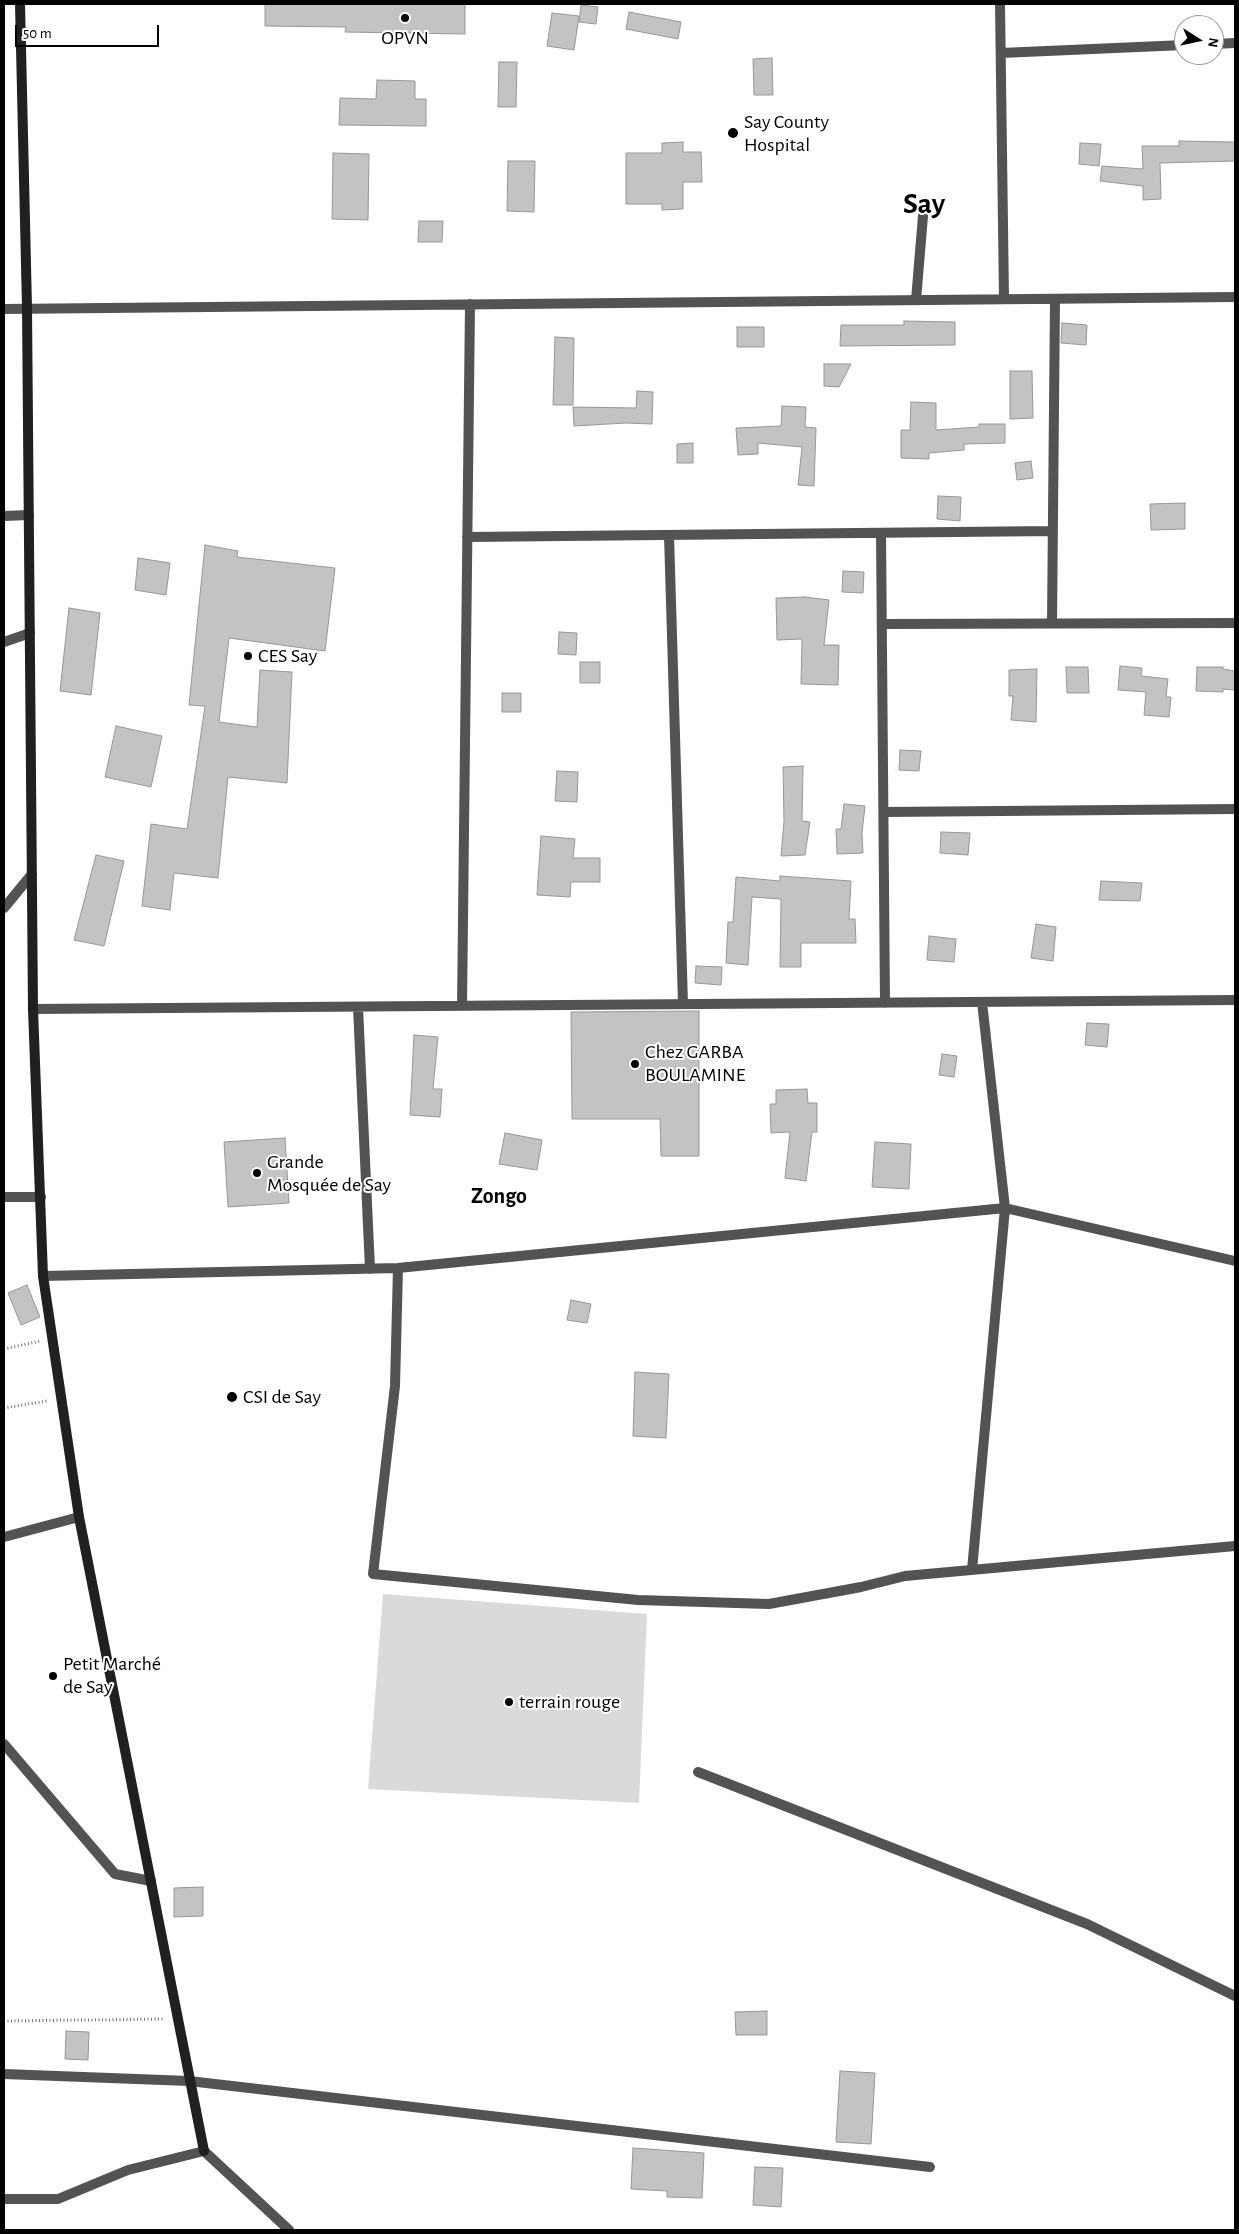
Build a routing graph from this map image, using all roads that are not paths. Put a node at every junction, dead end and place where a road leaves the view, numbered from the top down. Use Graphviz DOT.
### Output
graph roads {
  1 [pos="20,4"];
  2 [pos="1000,4"];
  3 [pos="1174,45"];
  4 [pos="1001,53"];
  5 [pos="924,204"];
  6 [pos="1235,297"];
  7 [pos="1004,299"];
  8 [pos="1055,299"];
  9 [pos="916,300"];
  10 [pos="470,304"];
  11 [pos="27,308"];
  12 [pos="4,309"];
  13 [pos="29,515"];
  14 [pos="4,516"];
  15 [pos="1053,531"];
  16 [pos="881,533"];
  17 [pos="669,535"];
  18 [pos="467,537"];
  19 [pos="1052,623"];
  20 [pos="1235,623"];
  21 [pos="882,624"];
  22 [pos="30,633"];
  23 [pos="4,642"];
  24 [pos="1235,809"];
  25 [pos="884,812"];
  26 [pos="32,874"];
  27 [pos="4,908"];
  28 [pos="1235,1000"];
  29 [pos="982,1002"];
  30 [pos="885,1003"];
  31 [pos="683,1004"];
  32 [pos="462,1006"];
  33 [pos="358,1007"];
  34 [pos="33,1009"];
  35 [pos="4,1197"];
  36 [pos="40,1197"];
  37 [pos="1005,1208"];
  38 [pos="1235,1261"];
  39 [pos="398,1268"];
  40 [pos="370,1269"];
  41 [pos="43,1276"];
  42 [pos="79,1517"];
  43 [pos="4,1537"];
  44 [pos="1235,1546"];
  45 [pos="972,1570"];
  46 [pos="4,1744"];
  47 [pos="698,1772"];
  48 [pos="151,1881"];
  49 [pos="1235,1996"];
  50 [pos="4,2074"];
  51 [pos="189,2081"];
  52 [pos="204,2151"];
  53 [pos="930,2167"];
  54 [pos="4,2199"];
  55 [pos="289,2230"];
  1 -- 11 [label="street"];
  2 -- 4 [label="street"];
  3 -- 4 [label="street"];
  4 -- 7 [label="street"];
  5 -- 9 [label="street"];
  6 -- 8 [label="street"];
  7 -- 8 [label="street"];
  7 -- 9 [label="street"];
  8 -- 15 [label="street"];
  9 -- 10 [label="street"];
  10 -- 11 [label="street"];
  10 -- 18 [label="street"];
  11 -- 12 [label="street"];
  11 -- 13 [label="street"];
  13 -- 14 [label="street"];
  13 -- 22 [label="street"];
  15 -- 16 [label="street"];
  15 -- 19 [label="street"];
  16 -- 17 [label="street"];
  16 -- 21 [label="street"];
  17 -- 18 [label="street"];
  17 -- 31 [label="street"];
  18 -- 32 [label="street"];
  19 -- 20 [label="street"];
  19 -- 21 [label="street"];
  21 -- 25 [label="street"];
  22 -- 23 [label="street"];
  22 -- 26 [label="street"];
  24 -- 25 [label="street"];
  25 -- 30 [label="street"];
  26 -- 27 [label="street"];
  26 -- 34 [label="street"];
  28 -- 29 [label="street"];
  29 -- 30 [label="street"];
  29 -- 37 [label="street"];
  30 -- 31 [label="street"];
  31 -- 32 [label="street"];
  32 -- 33 [label="street"];
  33 -- 34 [label="street"];
  33 -- 40 [label="street"];
  34 -- 36 [label="street"];
  35 -- 36 [label="street"];
  36 -- 41 [label="street"];
  37 -- 38 [label="street"];
  37 -- 39 [label="street"];
  37 -- 45 [label="street"];
  39 -- 40 [label="street"];
  39 -- 45 [label="street"];
  40 -- 41 [label="street"];
  41 -- 42 [label="street"];
  42 -- 43 [label="street"];
  42 -- 48 [label="street"];
  44 -- 45 [label="street"];
  46 -- 48 [label="street"];
  47 -- 49 [label="street"];
  48 -- 51 [label="street"];
  50 -- 51 [label="street"];
  51 -- 52 [label="street"];
  51 -- 53 [label="street"];
  52 -- 54 [label="street"];
  52 -- 55 [label="street"];
}
